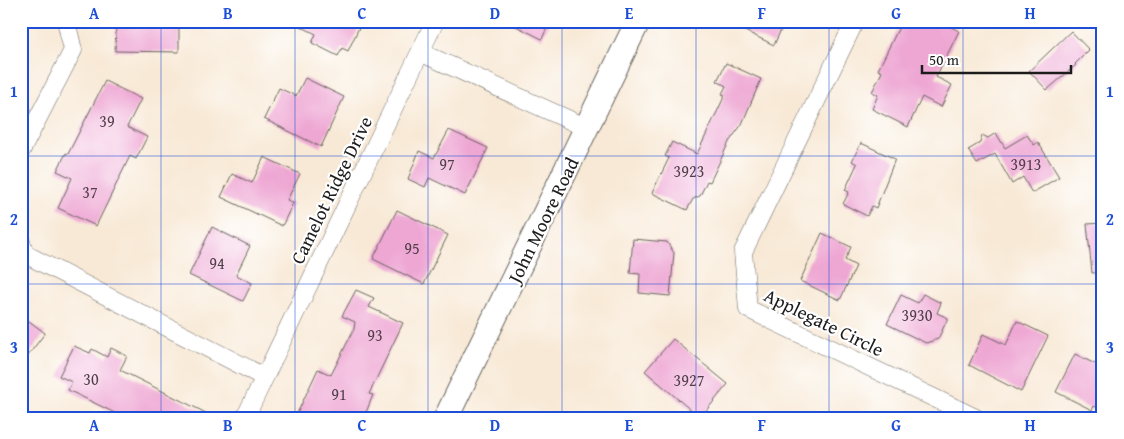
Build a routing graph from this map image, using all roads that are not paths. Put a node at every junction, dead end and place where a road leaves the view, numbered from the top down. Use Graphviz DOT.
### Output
graph roads {
  1 [pos="66,21"];
  2 [pos="436,21"];
  3 [pos="638,21"];
  4 [pos="855,21"];
  5 [pos="420,52"];
  6 [pos="587,128"];
  7 [pos="21,151"];
  8 [pos="21,242"];
  9 [pos="264,377"];
  10 [pos="244,418"];
  11 [pos="446,418"];
  12 [pos="976,418"];
  1 -- 7 [label="street"];
  2 -- 5 [label="street, Camelot Ridge Drive"];
  3 -- 6 [label="street, John Moore Road"];
  4 -- 12 [label="street, Applegate Circle"];
  5 -- 6 [label="street"];
  5 -- 9 [label="street, Camelot Ridge Drive"];
  6 -- 11 [label="street, John Moore Road"];
  8 -- 9 [label="street"];
  9 -- 10 [label="street, Camelot Ridge Drive"];
}
